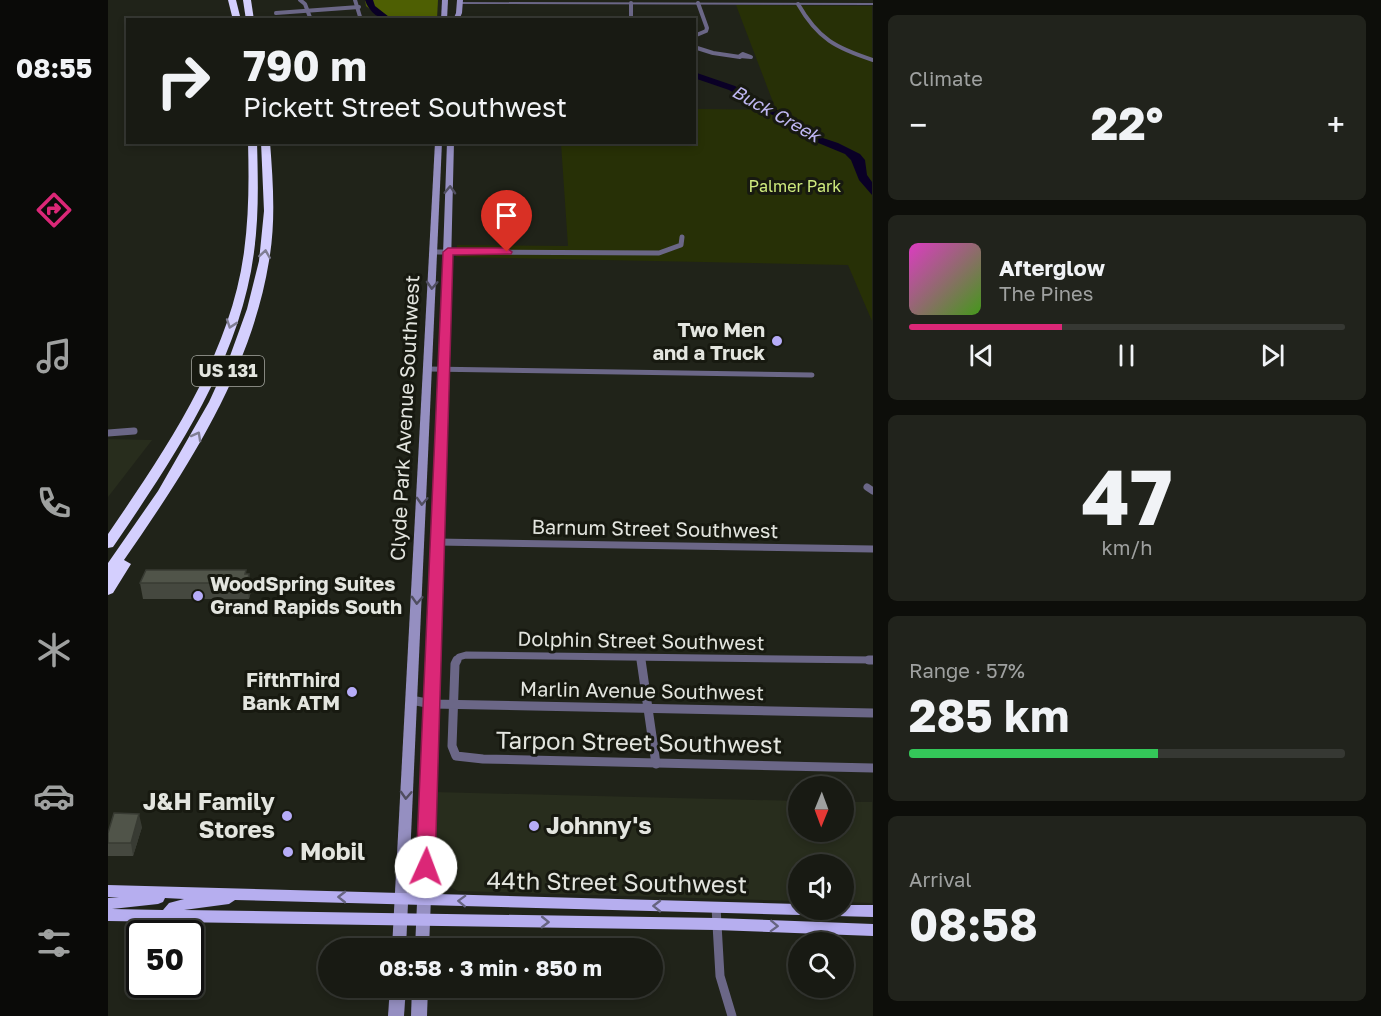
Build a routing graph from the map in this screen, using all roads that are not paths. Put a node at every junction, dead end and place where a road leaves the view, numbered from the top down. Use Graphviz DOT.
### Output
graph roads {
  1 [pos="232,0"];
  2 [pos="237,0"];
  3 [pos="247,0"];
  4 [pos="300,0"];
  5 [pos="355,0"];
  6 [pos="446,0"];
  7 [pos="468,0"];
  8 [pos="460,1"];
  9 [pos="481,2"];
  10 [pos="836,2"];
  11 [pos="631,3"];
  12 [pos="698,3"];
  13 [pos="798,4"];
  14 [pos="873,4"];
  15 [pos="257,6"];
  16 [pos="359,7"];
  17 [pos="308,11"];
  18 [pos="276,13"];
  19 [pos="237,18"];
  20 [pos="238,18"];
  21 [pos="250,18"];
  22 [pos="257,18"];
  23 [pos="310,18"];
  24 [pos="361,18"];
  25 [pos="444,18"];
  26 [pos="456,18"];
  27 [pos="631,18"];
  28 [pos="696,35"];
  29 [pos="696,48"];
  30 [pos="740,57"];
  31 [pos="873,60"];
  32 [pos="252,144"];
  33 [pos="264,144"];
  34 [pos="439,147"];
  35 [pos="451,147"];
  36 [pos="435,222"];
  37 [pos="449,222"];
  38 [pos="682,237"];
  39 [pos="434,252"];
  40 [pos="448,252"];
  41 [pos="429,369"];
  42 [pos="444,369"];
  43 [pos="812,375"];
  44 [pos="134,431"];
  45 [pos="108,433"];
  46 [pos="424,452"];
  47 [pos="183,460"];
  48 [pos="441,472"];
  49 [pos="145,491"];
  50 [pos="108,534"];
  51 [pos="437,542"];
  52 [pos="108,544"];
  53 [pos="873,549"];
  54 [pos="108,573"];
  55 [pos="108,590"];
  56 [pos="641,658"];
  57 [pos="873,660"];
  58 [pos="411,700"];
  59 [pos="432,704"];
  60 [pos="453,705"];
  61 [pos="648,708"];
  62 [pos="873,713"];
  63 [pos="656,764"];
  64 [pos="873,768"];
  65 [pos="108,891"];
  66 [pos="171,893"];
  67 [pos="241,894"];
  68 [pos="401,899"];
  69 [pos="424,900"];
  70 [pos="108,904"];
  71 [pos="716,908"];
  72 [pos="873,911"];
  73 [pos="108,915"];
  74 [pos="167,915"];
  75 [pos="400,920"];
  76 [pos="423,920"];
  77 [pos="716,924"];
  78 [pos="873,930"];
  79 [pos="399,938"];
  80 [pos="422,938"];
  81 [pos="397,998"];
  82 [pos="420,998"];
  83 [pos="396,1016"];
  84 [pos="419,1016"];
  85 [pos="732,1016"];
  1 -- 19 [label="highway"];
  2 -- 20 [label="highway"];
  3 -- 21 [label="highway"];
  4 -- 17 [label="street"];
  5 -- 16 [label="street"];
  6 -- 8 [label="main road"];
  6 -- 25 [label="main road"];
  7 -- 9 [label="street"];
  8 -- 9 [label="street"];
  8 -- 26 [label="main road"];
  9 -- 11 [label="street"];
  10 -- 13 [label="street"];
  10 -- 14 [label="street"];
  11 -- 12 [label="street"];
  11 -- 27 [label="street"];
  12 -- 13 [label="street"];
  12 -- 28 [label="street"];
  13 -- 31 [label="street"];
  15 -- 22 [label="highway"];
  16 -- 17 [label="street"];
  16 -- 24 [label="street"];
  17 -- 18 [label="street"];
  17 -- 23 [label="street"];
  29 -- 30 [label="street"];
  32 -- 49 [label="highway, US 131, one-way"];
  47 -- 33 [label="highway, US 131, one-way"];
  34 -- 35 [label="main road"];
  34 -- 36 [label="main road, Clyde Park Avenue Southwest"];
  37 -- 35 [label="main road, Clyde Park Avenue Southwest, one-way"];
  36 -- 37 [label="main road"];
  36 -- 39 [label="main road, Clyde Park Avenue Southwest"];
  37 -- 40 [label="main road, Clyde Park Avenue Southwest"];
  38 -- 40 [label="street"];
  39 -- 40 [label="street"];
  39 -- 41 [label="main road, Clyde Park Avenue Southwest, one-way"];
  40 -- 42 [label="main road, Clyde Park Avenue Southwest"];
  41 -- 42 [label="street"];
  41 -- 46 [label="main road, Clyde Park Avenue Southwest"];
  42 -- 43 [label="street"];
  42 -- 48 [label="main road, Clyde Park Avenue Southwest"];
  44 -- 45 [label="street"];
  46 -- 48 [label="main road"];
  46 -- 58 [label="main road, Clyde Park Avenue Southwest, one-way"];
  47 -- 54 [label="highway, US 131"];
  47 -- 55 [label="highway"];
  48 -- 51 [label="main road, Clyde Park Avenue Southwest"];
  49 -- 50 [label="highway"];
  49 -- 52 [label="highway, US 131"];
  51 -- 53 [label="street, Barnum Street Southwest"];
  51 -- 59 [label="main road, Clyde Park Avenue Southwest"];
  56 -- 57 [label="street, Dolphin Street Southwest"];
  56 -- 60 [label="street, Dolphin Street Southwest"];
  56 -- 61 [label="street"];
  58 -- 59 [label="street, Marlin Avenue Southwest"];
  58 -- 68 [label="main road, Clyde Park Avenue Southwest, one-way"];
  59 -- 60 [label="street, Marlin Avenue Southwest"];
  59 -- 69 [label="main road, Clyde Park Avenue Southwest"];
  60 -- 61 [label="street, Marlin Avenue Southwest"];
  60 -- 63 [label="street, Tarpon Street Southwest"];
  61 -- 62 [label="street, Marlin Avenue Southwest"];
  61 -- 63 [label="street"];
  63 -- 64 [label="street, Tarpon Street Southwest"];
  65 -- 66 [label="main road, 44th Street Southwest"];
  66 -- 67 [label="main road, 44th Street Southwest"];
  66 -- 70 [label="main road"];
  68 -- 67 [label="main road, 44th Street Southwest, one-way"];
  67 -- 74 [label="main road"];
  68 -- 69 [label="main road, 44th Street Southwest"];
  68 -- 75 [label="main road, Clyde Park Avenue Southwest"];
  71 -- 69 [label="main road, 44th Street Southwest, one-way"];
  69 -- 76 [label="main road, Clyde Park Avenue Southwest"];
  71 -- 72 [label="main road, 44th Street Southwest"];
  71 -- 77 [label="street"];
  73 -- 74 [label="main road, 44th Street Southwest"];
  74 -- 75 [label="main road, 44th Street Southwest"];
  75 -- 76 [label="main road, 44th Street Southwest"];
  75 -- 79 [label="main road, Clyde Park Avenue Southwest"];
  76 -- 77 [label="main road, 44th Street Southwest, one-way"];
  76 -- 80 [label="main road, Clyde Park Avenue Southwest"];
  77 -- 78 [label="main road, 44th Street Southwest, one-way"];
  77 -- 85 [label="street"];
  81 -- 83 [label="main road"];
  82 -- 84 [label="main road"];
}
